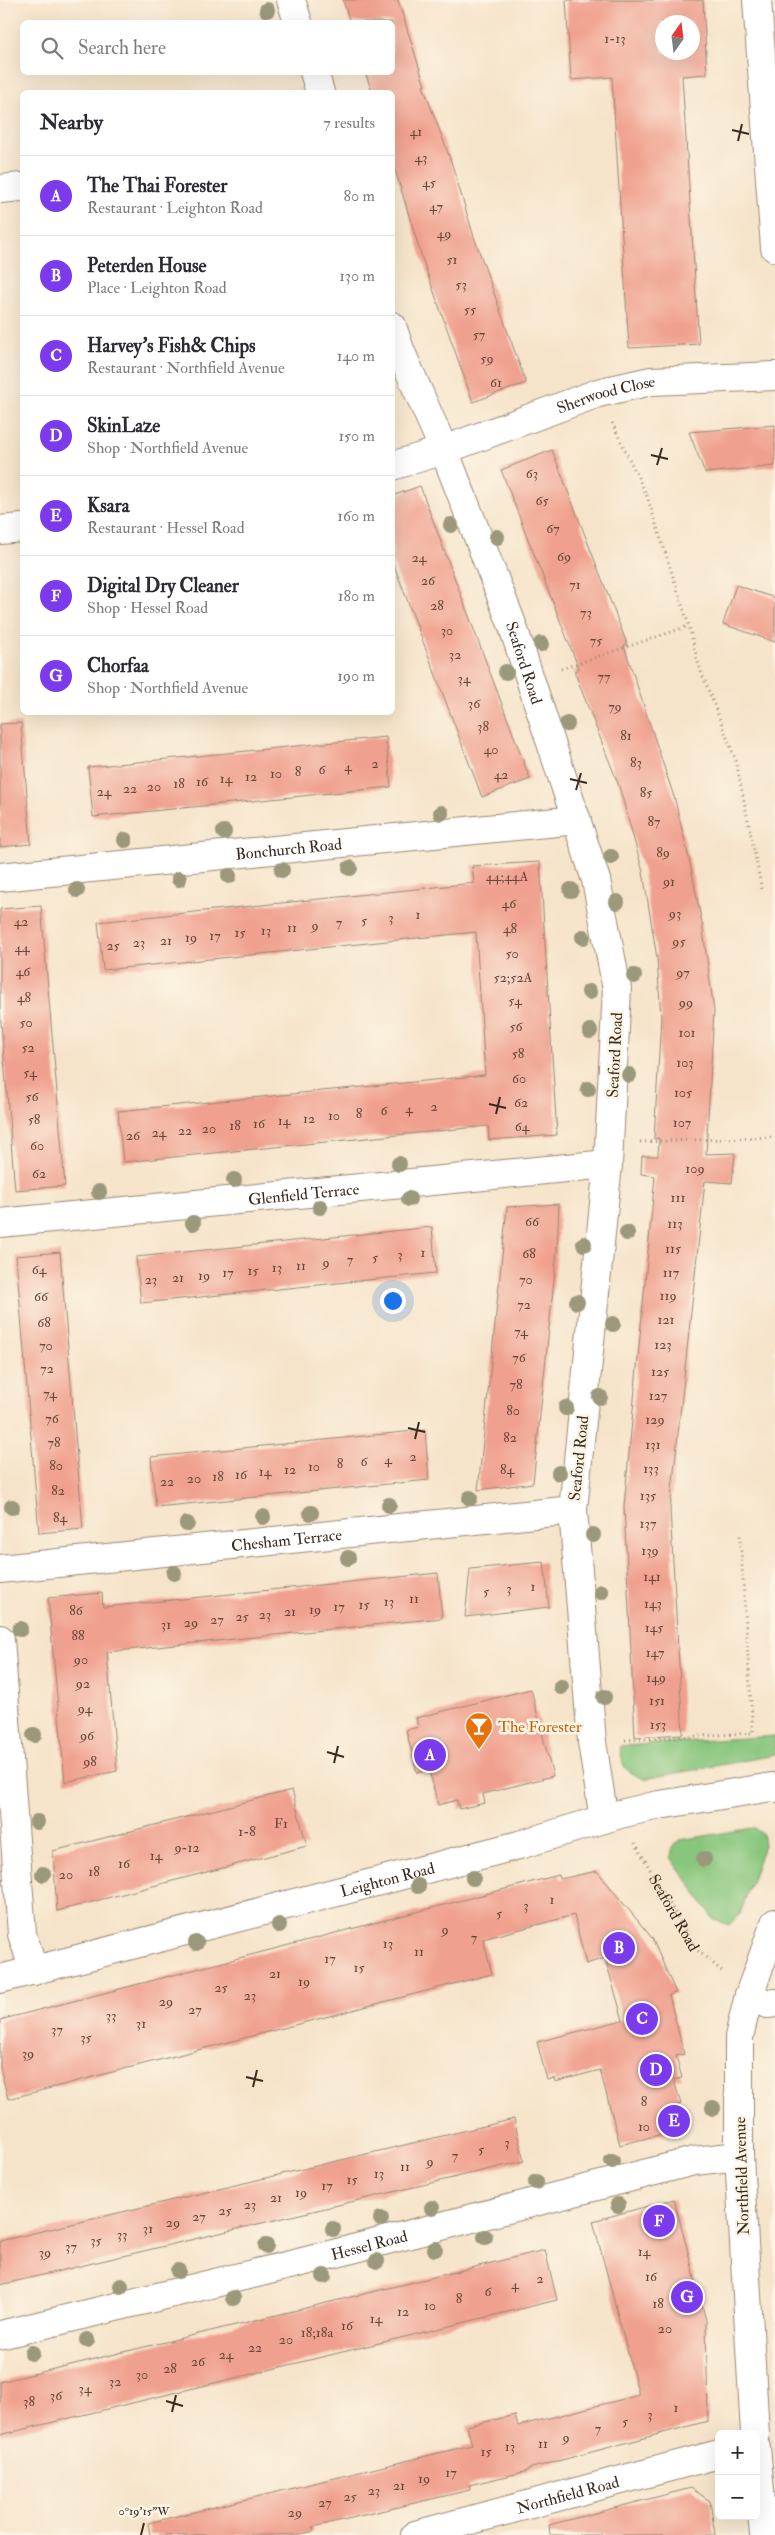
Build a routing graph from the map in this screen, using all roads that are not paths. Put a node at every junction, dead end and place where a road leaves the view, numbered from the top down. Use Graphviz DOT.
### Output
graph roads {
  1 [pos="291,0"];
  2 [pos="756,0"];
  3 [pos="297,20"];
  4 [pos="315,75"];
  5 [pos="319,90"];
  6 [pos="20,187"];
  7 [pos="0,189"];
  8 [pos="775,248"];
  9 [pos="395,335"];
  10 [pos="775,376"];
  11 [pos="444,450"];
  12 [pos="395,465"];
  13 [pos="20,528"];
  14 [pos="0,530"];
  15 [pos="577,820"];
  16 [pos="0,877"];
  17 [pos="608,1164"];
  18 [pos="0,1223"];
  19 [pos="573,1510"];
  20 [pos="0,1569"];
  21 [pos="0,1638"];
  22 [pos="775,1788"];
  23 [pos="612,1816"];
  24 [pos="775,1923"];
  25 [pos="34,1971"];
  26 [pos="0,1979"];
  27 [pos="749,1995"];
  28 [pos="775,2003"];
  29 [pos="739,2156"];
  30 [pos="0,2335"];
  31 [pos="755,2430"];
  32 [pos="715,2455"];
  33 [pos="759,2475"];
  34 [pos="415,2535"];
  35 [pos="764,2535"];
  1 -- 3 [label="street"];
  2 -- 8 [label="street"];
  4 -- 5 [label="street"];
  6 -- 7 [label="street"];
  9 -- 11 [label="street, Seaford Road"];
  10 -- 11 [label="street, Sherwood Close"];
  11 -- 12 [label="street, Sherwood Close"];
  11 -- 15 [label="street, Seaford Road"];
  13 -- 14 [label="street"];
  15 -- 16 [label="street, Bonchurch Road"];
  15 -- 17 [label="street, Seaford Road"];
  17 -- 18 [label="street, Glenfield Terrace"];
  17 -- 19 [label="street, Seaford Road"];
  19 -- 20 [label="street, Chesham Terrace"];
  19 -- 23 [label="street, Seaford Road"];
  21 -- 25 [label="street"];
  22 -- 23 [label="street, Leighton Road"];
  23 -- 25 [label="street, Leighton Road"];
  24 -- 27 [label="street, Northfield Avenue"];
  25 -- 26 [label="street, Leighton Road"];
  27 -- 28 [label="street"];
  27 -- 29 [label="street, Northfield Avenue"];
  29 -- 30 [label="street, Hessel Road"];
  29 -- 31 [label="street, Northfield Avenue"];
  32 -- 34 [label="street, Northfield Road"];
  33 -- 35 [label="street"];
}
